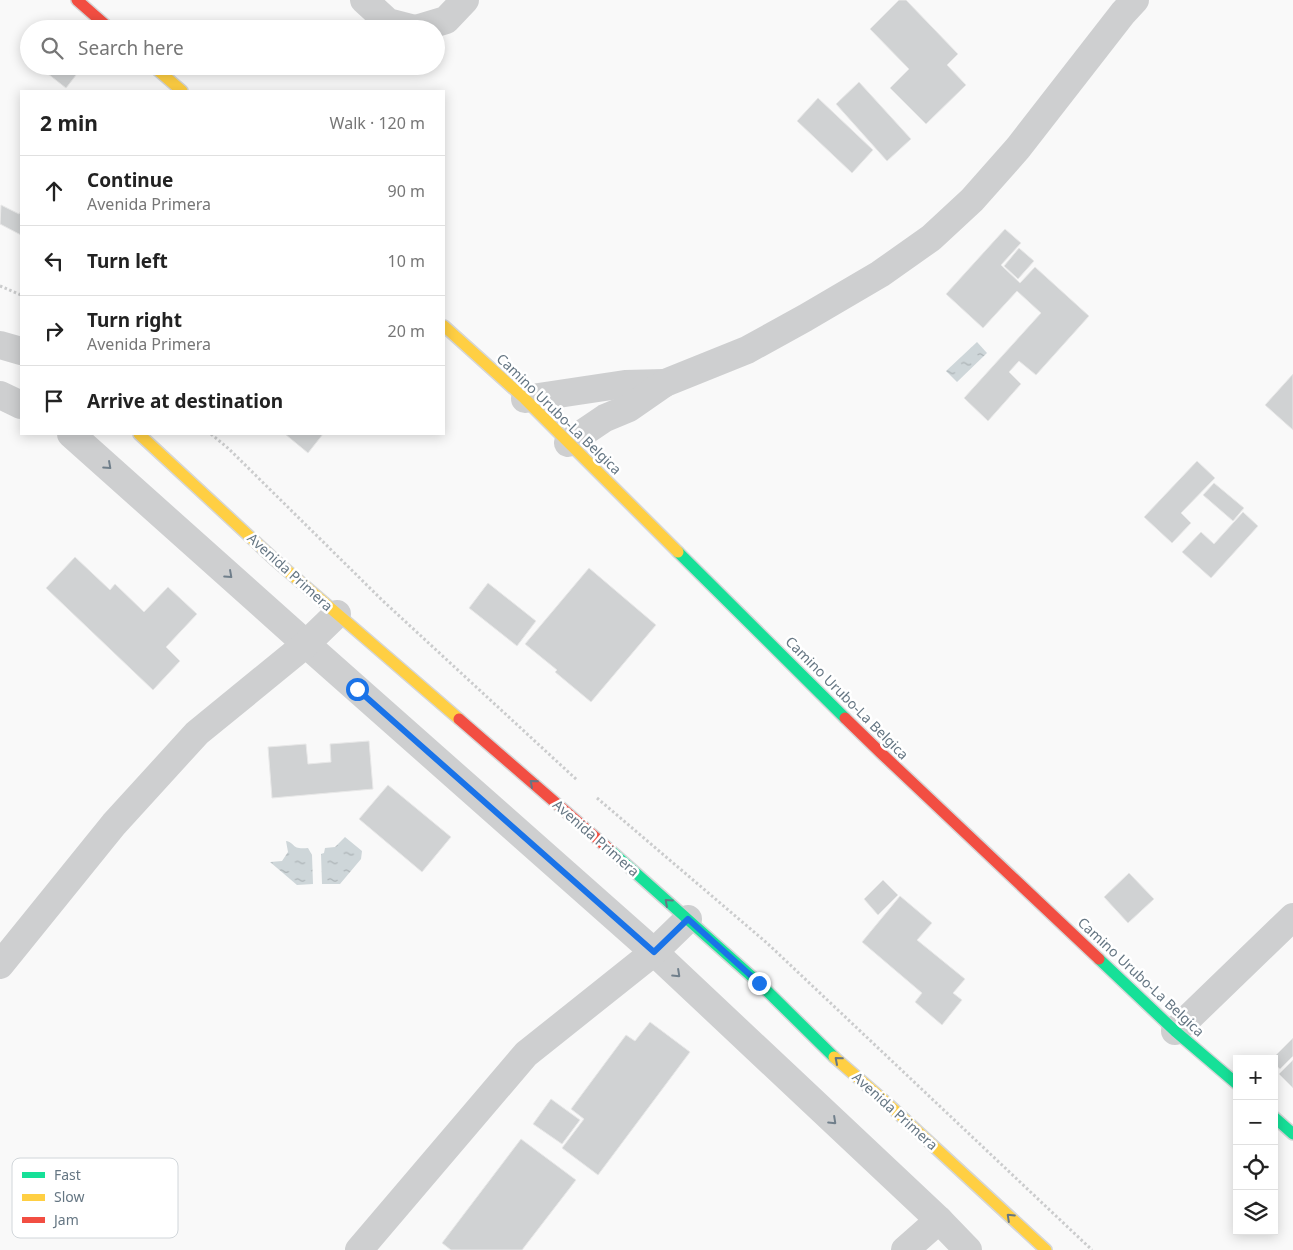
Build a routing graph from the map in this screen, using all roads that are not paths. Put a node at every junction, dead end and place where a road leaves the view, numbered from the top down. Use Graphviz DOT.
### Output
graph roads {
  1 [pos="77,0"];
  2 [pos="364,0"];
  3 [pos="466,0"];
  4 [pos="1135,0"];
  5 [pos="100,20"];
  6 [pos="386,20"];
  7 [pos="445,20"];
  8 [pos="163,75"];
  9 [pos="181,90"];
  10 [pos="445,327"];
  11 [pos="0,345"];
  12 [pos="20,351"];
  13 [pos="665,383"];
  14 [pos="0,396"];
  15 [pos="526,399"];
  16 [pos="20,405"];
  17 [pos="72,435"];
  18 [pos="140,435"];
  19 [pos="568,443"];
  20 [pos="337,614"];
  21 [pos="306,644"];
  22 [pos="1293,917"];
  23 [pos="688,919"];
  24 [pos="654,952"];
  25 [pos="0,966"];
  26 [pos="1176,1031"];
  27 [pos="1233,1081"];
  28 [pos="1278,1121"];
  29 [pos="1293,1134"];
  30 [pos="939,1220"];
  31 [pos="358,1250"];
  32 [pos="905,1250"];
  33 [pos="968,1250"];
  34 [pos="1046,1250"];
  1 -- 5 [label="street"];
  2 -- 6 [label="street"];
  3 -- 7 [label="street"];
  4 -- 13 [label="street"];
  8 -- 9 [label="street"];
  10 -- 15 [label="street, Camino Urubo-La Belgica"];
  11 -- 12 [label="street"];
  13 -- 15 [label="street"];
  13 -- 19 [label="street"];
  14 -- 16 [label="street"];
  15 -- 19 [label="street, Camino Urubo-La Belgica"];
  17 -- 21 [label="street, one-way"];
  18 -- 20 [label="street, Avenida Primera"];
  19 -- 26 [label="street, Camino Urubo-La Belgica"];
  20 -- 21 [label="street"];
  23 -- 20 [label="street, Avenida Primera, one-way"];
  21 -- 24 [label="street"];
  21 -- 25 [label="street"];
  22 -- 26 [label="street"];
  23 -- 24 [label="street"];
  34 -- 23 [label="street, Avenida Primera, one-way"];
  24 -- 30 [label="street, one-way"];
  24 -- 31 [label="street"];
  26 -- 27 [label="street, Camino Urubo-La Belgica"];
  28 -- 29 [label="street"];
  30 -- 32 [label="street"];
  30 -- 33 [label="street"];
}
